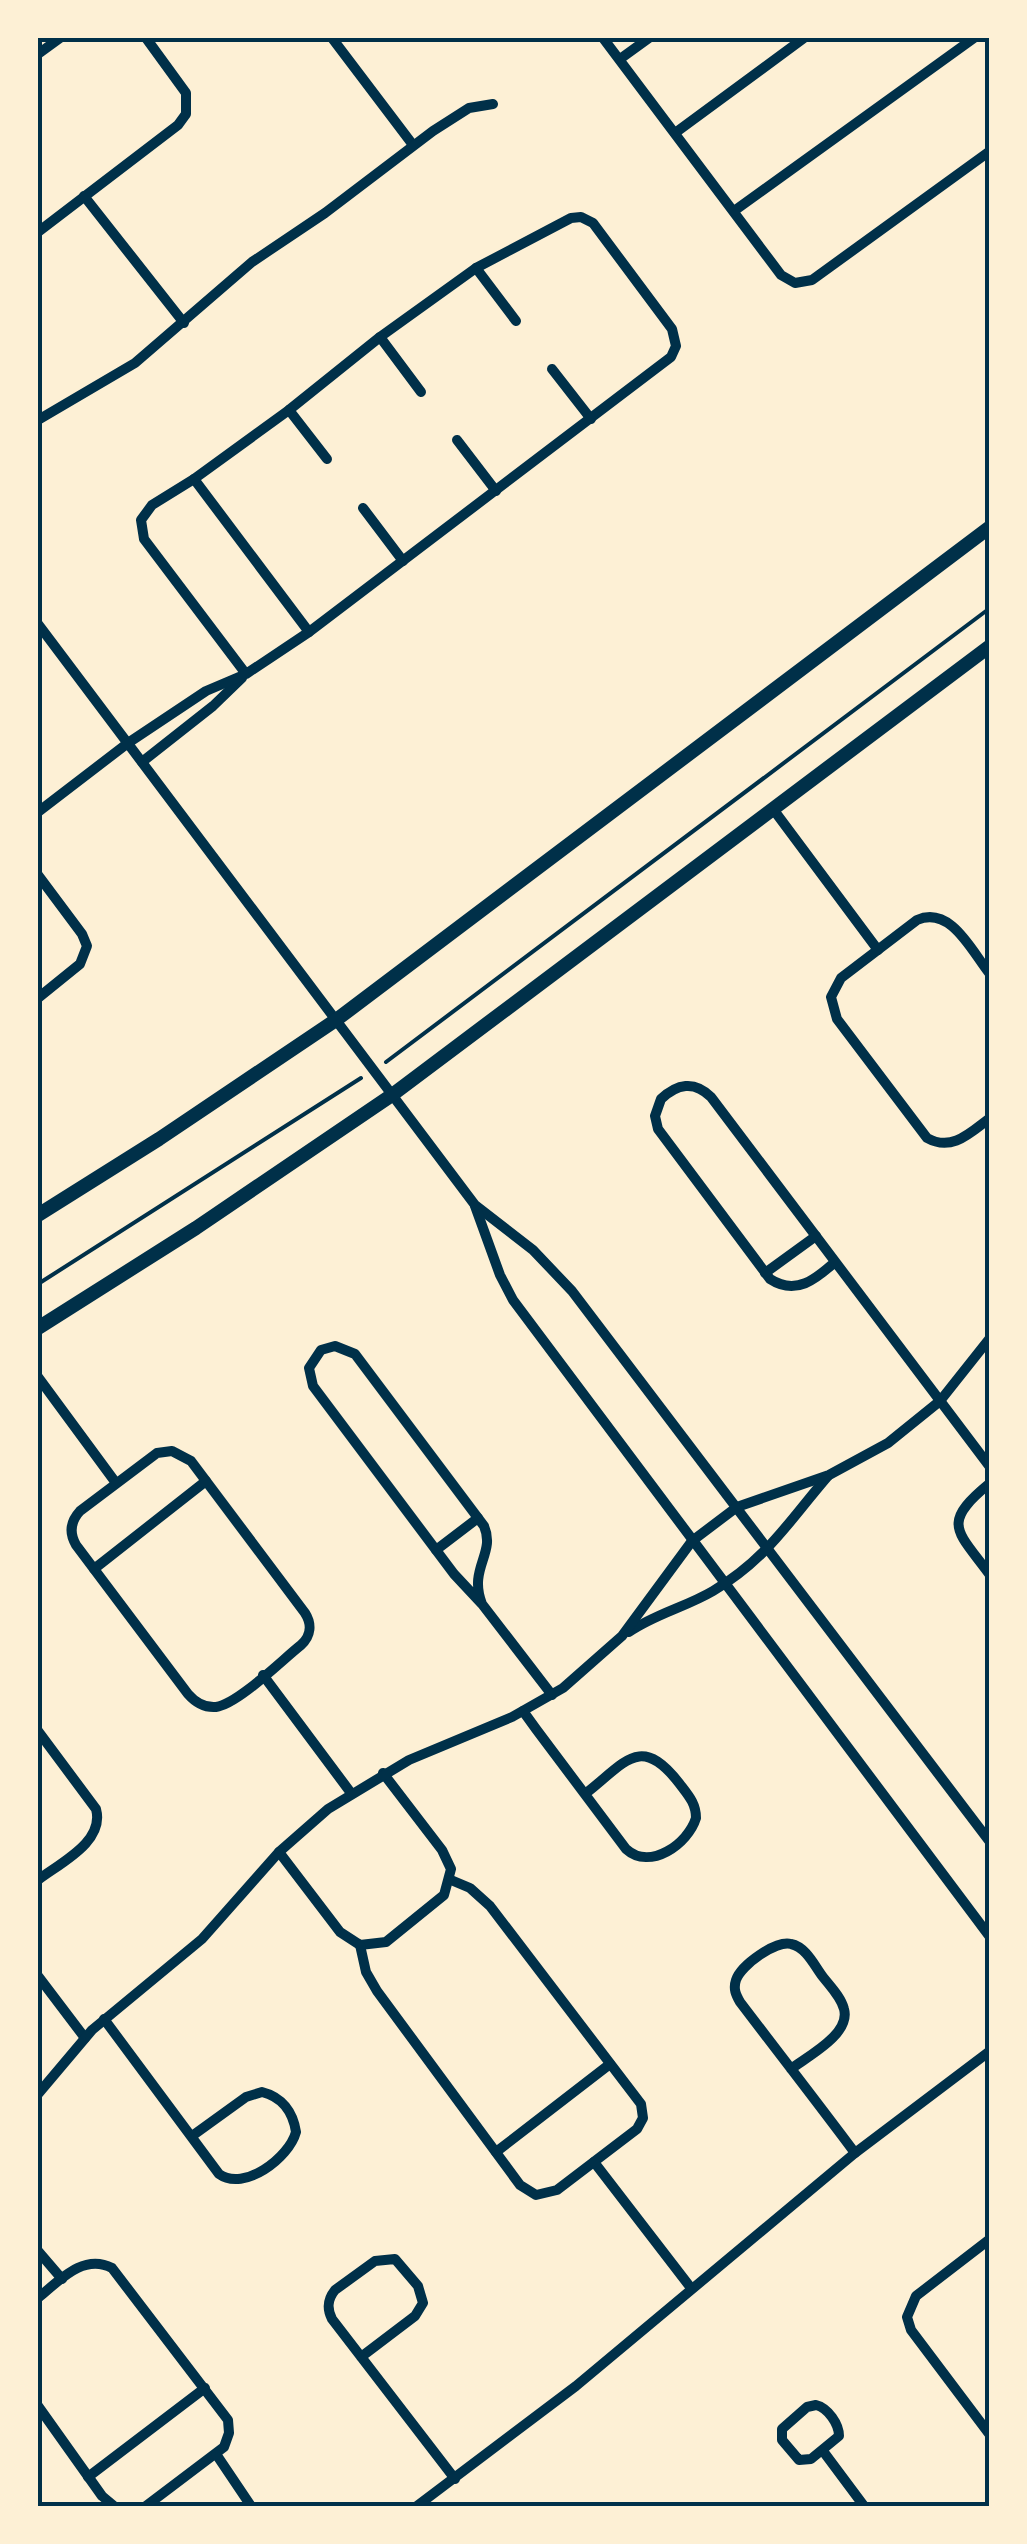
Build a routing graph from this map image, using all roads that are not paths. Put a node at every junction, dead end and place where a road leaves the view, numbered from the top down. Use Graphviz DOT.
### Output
graph roads {
  1 [pos="60,38"];
  2 [pos="146,38"];
  3 [pos="603,38"];
  4 [pos="649,38"];
  5 [pos="804,38"];
  6 [pos="974,38"];
  7 [pos="338,40"];
  8 [pos="38,54"];
  9 [pos="620,59"];
  10 [pos="494,104"];
  11 [pos="675,134"];
  12 [pos="413,145"];
  13 [pos="990,151"];
  14 [pos="84,196"];
  15 [pos="734,211"];
  16 [pos="38,232"];
  17 [pos="476,268"];
  18 [pos="516,321"];
  19 [pos="184,323"];
  20 [pos="380,338"];
  21 [pos="552,369"];
  22 [pos="421,392"];
  23 [pos="289,410"];
  24 [pos="591,419"];
  25 [pos="38,420"];
  26 [pos="457,440"];
  27 [pos="327,460"];
  28 [pos="194,479"];
  29 [pos="496,490"];
  30 [pos="363,508"];
  31 [pos="990,527"];
  32 [pos="403,560"];
  33 [pos="38,624"];
  34 [pos="309,632"];
  35 [pos="990,646"];
  36 [pos="246,674"];
  37 [pos="128,743"];
  38 [pos="142,762"];
  39 [pos="773,809"];
  40 [pos="38,812"];
  41 [pos="38,874"];
  42 [pos="878,950"];
  43 [pos="990,974"];
  44 [pos="38,998"];
  45 [pos="336,1020"];
  46 [pos="392,1095"];
  47 [pos="990,1118"];
  48 [pos="475,1206"];
  49 [pos="38,1215"];
  50 [pos="816,1236"];
  51 [pos="835,1262"];
  52 [pos="766,1273"];
  53 [pos="38,1328"];
  54 [pos="990,1338"];
  55 [pos="38,1378"];
  56 [pos="940,1401"];
  57 [pos="990,1467"];
  58 [pos="829,1475"];
  59 [pos="206,1481"];
  60 [pos="116,1483"];
  61 [pos="990,1483"];
  62 [pos="793,1488"];
  63 [pos="806,1504"];
  64 [pos="737,1507"];
  65 [pos="478,1518"];
  66 [pos="692,1541"];
  67 [pos="770,1549"];
  68 [pos="436,1550"];
  69 [pos="94,1569"];
  70 [pos="478,1570"];
  71 [pos="454,1574"];
  72 [pos="990,1575"];
  73 [pos="724,1584"];
  74 [pos="482,1604"];
  75 [pos="622,1636"];
  76 [pos="263,1675"];
  77 [pos="552,1695"];
  78 [pos="523,1712"];
  79 [pos="38,1731"];
  80 [pos="383,1774"];
  81 [pos="351,1793"];
  82 [pos="585,1794"];
  83 [pos="990,1842"];
  84 [pos="279,1852"];
  85 [pos="38,1880"];
  86 [pos="451,1880"];
  87 [pos="990,1937"];
  88 [pos="360,1945"];
  89 [pos="38,1976"];
  90 [pos="104,2019"];
  91 [pos="85,2038"];
  92 [pos="990,2051"];
  93 [pos="610,2064"];
  94 [pos="791,2070"];
  95 [pos="38,2094"];
  96 [pos="192,2136"];
  97 [pos="496,2152"];
  98 [pos="855,2153"];
  99 [pos="594,2162"];
  100 [pos="990,2239"];
  101 [pos="38,2251"];
  102 [pos="62,2279"];
  103 [pos="691,2288"];
  104 [pos="38,2298"];
  105 [pos="361,2356"];
  106 [pos="204,2388"];
  107 [pos="38,2406"];
  108 [pos="990,2435"];
  109 [pos="823,2450"];
  110 [pos="216,2454"];
  111 [pos="88,2476"];
  112 [pos="455,2479"];
  113 [pos="114,2506"];
  114 [pos="146,2506"];
  115 [pos="251,2506"];
  116 [pos="417,2506"];
  117 [pos="864,2506"];
  1 -- 8 [label="street"];
  2 -- 14 [label="street"];
  3 -- 9 [label="street"];
  4 -- 9 [label="street"];
  5 -- 11 [label="street"];
  6 -- 15 [label="street"];
  7 -- 12 [label="street"];
  9 -- 11 [label="street"];
  10 -- 12 [label="street"];
  11 -- 15 [label="street"];
  12 -- 19 [label="street"];
  13 -- 15 [label="street"];
  14 -- 16 [label="street"];
  14 -- 19 [label="street"];
  17 -- 18 [label="street"];
  17 -- 20 [label="street"];
  17 -- 24 [label="street"];
  19 -- 25 [label="street"];
  20 -- 22 [label="street"];
  20 -- 23 [label="street"];
  21 -- 24 [label="street"];
  23 -- 27 [label="street"];
  23 -- 28 [label="street"];
  24 -- 29 [label="street"];
  26 -- 29 [label="street"];
  28 -- 34 [label="street"];
  28 -- 36 [label="street"];
  29 -- 32 [label="street"];
  30 -- 32 [label="street"];
  31 -- 45 [label="street"];
  32 -- 34 [label="street"];
  33 -- 37 [label="street"];
  34 -- 36 [label="street"];
  35 -- 39 [label="street"];
  36 -- 37 [label="street"];
  36 -- 38 [label="street"];
  37 -- 38 [label="street"];
  37 -- 40 [label="street"];
  38 -- 45 [label="street"];
  39 -- 42 [label="street"];
  39 -- 46 [label="street"];
  41 -- 44 [label="street"];
  42 -- 43 [label="street"];
  42 -- 47 [label="street"];
  45 -- 46 [label="street"];
  45 -- 49 [label="street"];
  46 -- 48 [label="street"];
  46 -- 53 [label="street"];
  48 -- 64 [label="street"];
  48 -- 66 [label="street"];
  50 -- 51 [label="street"];
  50 -- 52 [label="street"];
  50 -- 52 [label="street"];
  51 -- 52 [label="street"];
  51 -- 56 [label="street"];
  54 -- 56 [label="street"];
  55 -- 60 [label="street"];
  56 -- 57 [label="street"];
  56 -- 58 [label="street"];
  58 -- 62 [label="street"];
  58 -- 63 [label="street"];
  59 -- 60 [label="street"];
  59 -- 69 [label="street"];
  59 -- 76 [label="street"];
  60 -- 69 [label="street"];
  61 -- 72 [label="street"];
  62 -- 63 [label="street"];
  62 -- 64 [label="street"];
  63 -- 67 [label="street"];
  64 -- 66 [label="street"];
  64 -- 67 [label="street"];
  65 -- 68 [label="street"];
  65 -- 68 [label="street"];
  65 -- 70 [label="street"];
  66 -- 73 [label="street"];
  66 -- 75 [label="street"];
  67 -- 73 [label="street"];
  67 -- 83 [label="street"];
  68 -- 71 [label="street"];
  69 -- 76 [label="street"];
  70 -- 71 [label="street"];
  70 -- 74 [label="street"];
  71 -- 74 [label="street"];
  73 -- 75 [label="street"];
  73 -- 87 [label="street"];
  74 -- 77 [label="street"];
  75 -- 77 [label="street"];
  76 -- 81 [label="street"];
  77 -- 78 [label="street"];
  78 -- 80 [label="street"];
  78 -- 82 [label="street"];
  79 -- 85 [label="street"];
  80 -- 81 [label="street"];
  80 -- 86 [label="street"];
  81 -- 84 [label="street"];
  82 -- 82 [label="street"];
  84 -- 88 [label="street"];
  84 -- 90 [label="street"];
  86 -- 88 [label="street"];
  86 -- 93 [label="street"];
  88 -- 97 [label="street"];
  89 -- 91 [label="street"];
  90 -- 91 [label="street"];
  90 -- 96 [label="street"];
  91 -- 95 [label="street"];
  92 -- 98 [label="street"];
  93 -- 97 [label="street"];
  93 -- 99 [label="street"];
  94 -- 94 [label="street"];
  94 -- 98 [label="street"];
  96 -- 96 [label="street"];
  97 -- 99 [label="street"];
  98 -- 103 [label="street"];
  99 -- 103 [label="street"];
  100 -- 108 [label="street"];
  101 -- 102 [label="street"];
  102 -- 104 [label="street"];
  102 -- 106 [label="street"];
  103 -- 112 [label="street"];
  105 -- 105 [label="street"];
  105 -- 112 [label="street"];
  106 -- 110 [label="street"];
  106 -- 111 [label="street"];
  107 -- 111 [label="street"];
  109 -- 109 [label="street"];
  109 -- 117 [label="street"];
  110 -- 114 [label="street"];
  110 -- 115 [label="street"];
  111 -- 113 [label="street"];
  112 -- 116 [label="street"];
}
